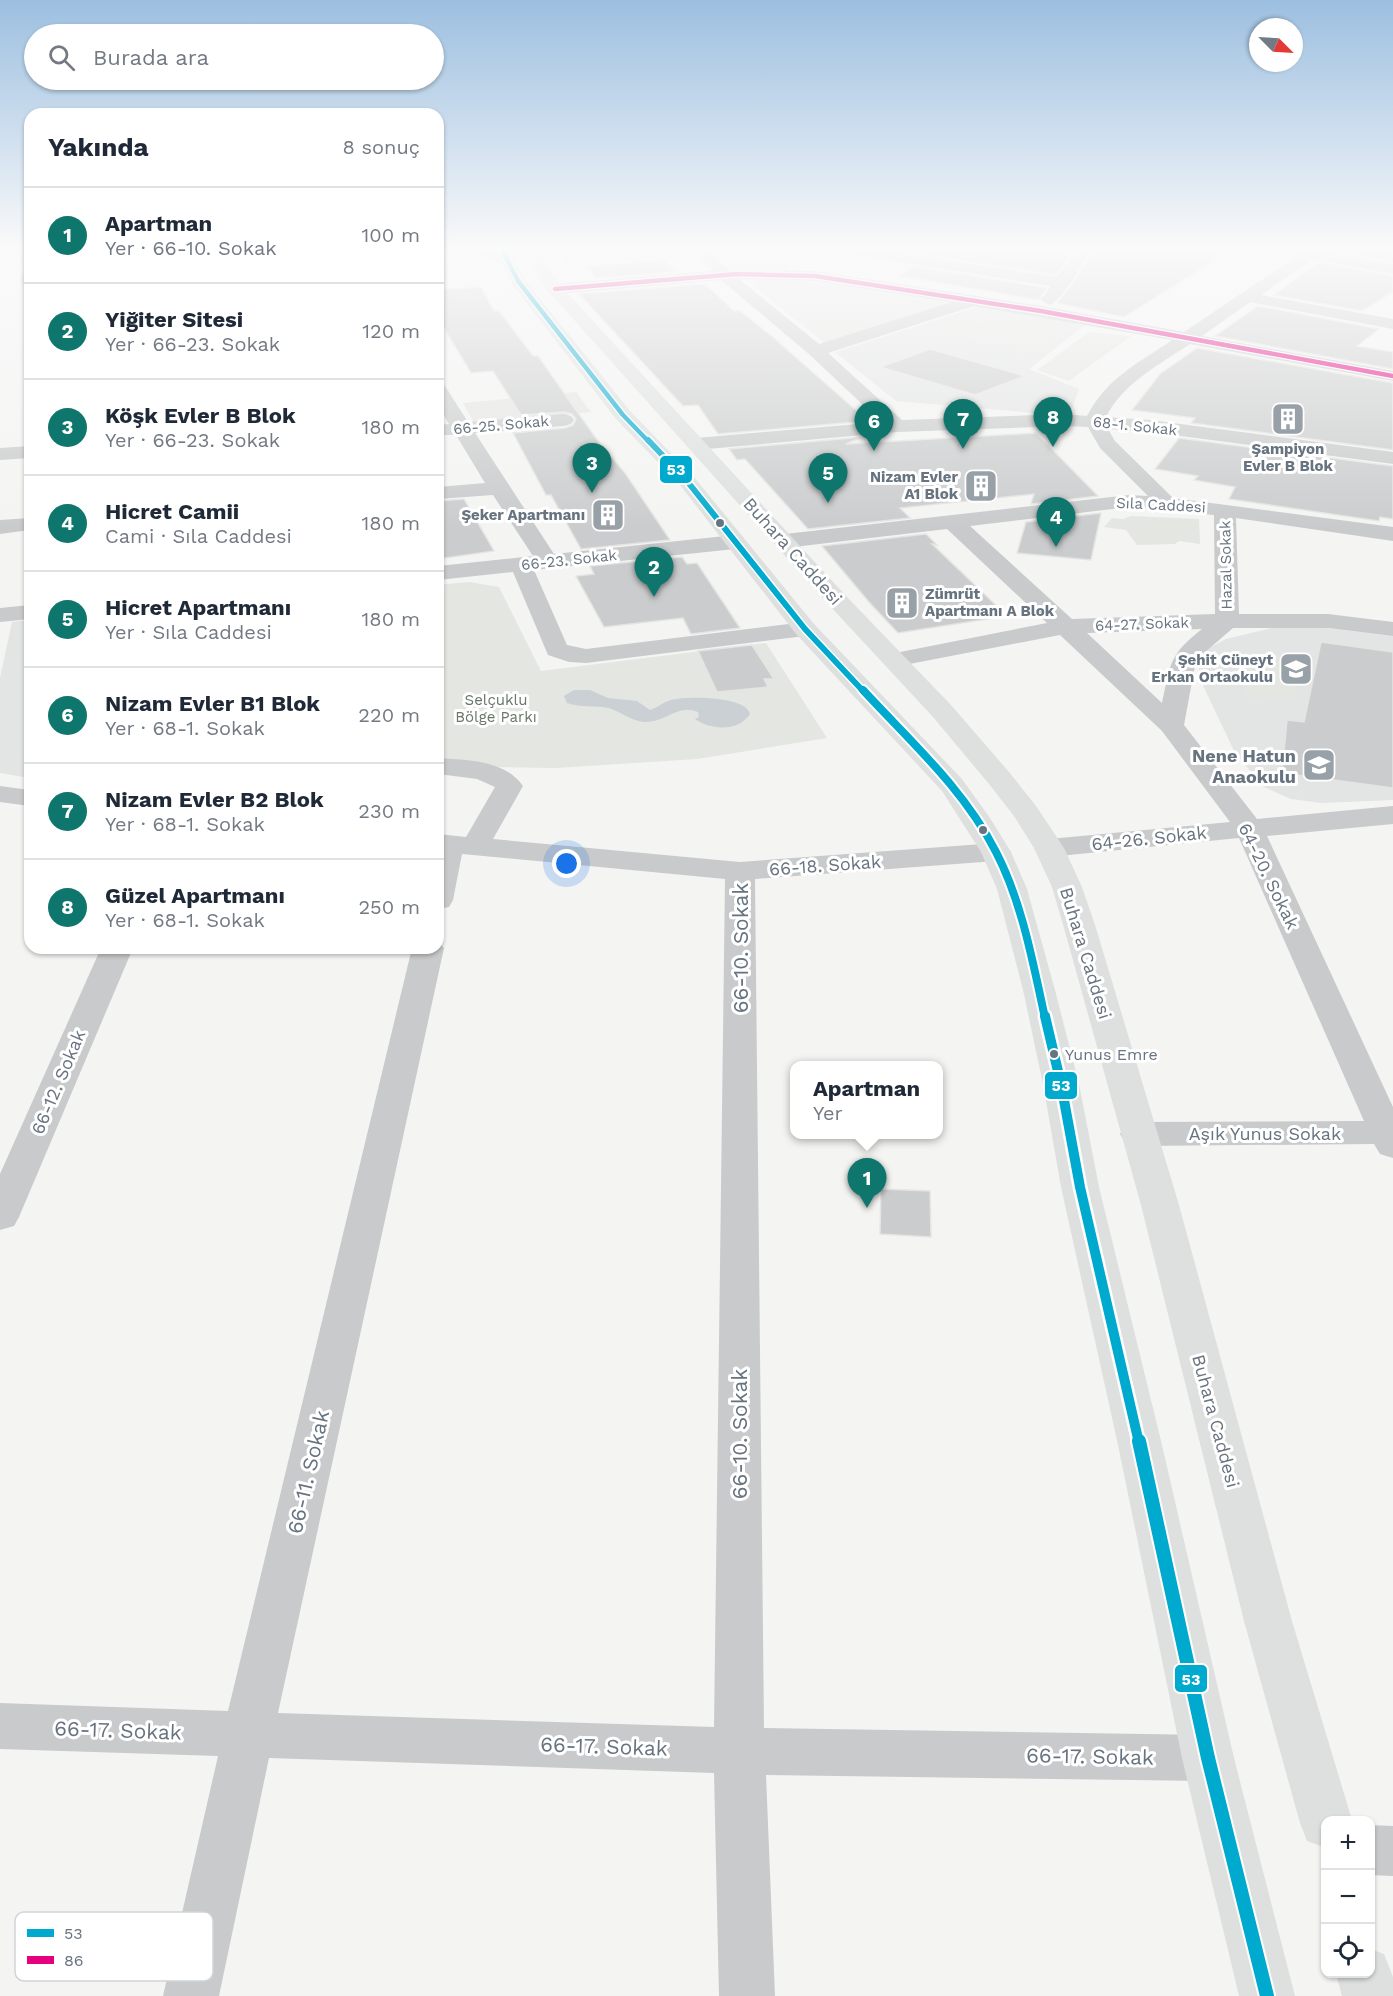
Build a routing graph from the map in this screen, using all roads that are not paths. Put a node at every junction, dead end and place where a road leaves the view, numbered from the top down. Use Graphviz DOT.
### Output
graph roads {
  1 [pos="567,343"];
  2 [pos="604,343"];
  3 [pos="807,343"];
  4 [pos="841,343"];
  5 [pos="1179,343"];
  6 [pos="1208,343"];
  7 [pos="816,351"];
  8 [pos="1393,376"];
  9 [pos="444,400"];
  10 [pos="564,420"];
  11 [pos="1094,421"];
  12 [pos="897,426"];
  13 [pos="462,428"];
  14 [pos="444,430"];
  15 [pos="696,444"];
  16 [pos="24,452"];
  17 [pos="0,454"];
  18 [pos="1393,458"];
  19 [pos="499,488"];
  20 [pos="444,493"];
  21 [pos="1166,502"];
  22 [pos="1225,510"];
  23 [pos="953,522"];
  24 [pos="24,525"];
  25 [pos="0,527"];
  26 [pos="1393,534"];
  27 [pos="785,541"];
  28 [pos="735,542"];
  29 [pos="549,563"];
  30 [pos="521,565"];
  31 [pos="444,572"];
  32 [pos="24,613"];
  33 [pos="0,615"];
  34 [pos="1227,621"];
  35 [pos="1063,627"];
  36 [pos="805,629"];
  37 [pos="1393,629"];
  38 [pos="894,660"];
  39 [pos="1171,725"];
  40 [pos="444,767"];
  41 [pos="0,794"];
  42 [pos="24,797"];
  43 [pos="1393,815"];
  44 [pos="1249,828"];
  45 [pos="454,845"];
  46 [pos="1049,848"];
  47 [pos="996,852"];
  48 [pos="740,871"];
  49 [pos="444,879"];
  50 [pos="114,954"];
  51 [pos="427,954"];
  52 [pos="1138,1134"];
  53 [pos="1391,1137"];
  54 [pos="0,1217"];
  55 [pos="0,1726"];
  56 [pos="248,1735"];
  57 [pos="739,1751"];
  58 [pos="1208,1758"];
  59 [pos="1324,1816"];
  60 [pos="1375,1850"];
  61 [pos="1393,1851"];
  62 [pos="209,1912"];
  63 [pos="1365,1978"];
  64 [pos="194,1981"];
  65 [pos="191,1996"];
  66 [pos="747,1996"];
  67 [pos="1267,1996"];
  68 [pos="1370,1996"];
  1 -- 28 [label="main road, Buhara Caddesi"];
  2 -- 15 [label="main road, Buhara Caddesi"];
  3 -- 7 [label="street"];
  4 -- 7 [label="street"];
  5 -- 11 [label="street"];
  6 -- 8 [label="street"];
  7 -- 12 [label="street"];
  9 -- 13 [label="street"];
  10 -- 13 [label="street, 66-25. Sokak"];
  11 -- 12 [label="street, 68-1. Sokak"];
  11 -- 18 [label="street, 68-1. Sokak"];
  11 -- 21 [label="street"];
  12 -- 15 [label="street, 68-1. Sokak"];
  13 -- 14 [label="street, 66-25. Sokak"];
  13 -- 19 [label="street"];
  15 -- 27 [label="main road, Buhara Caddesi"];
  16 -- 17 [label="street"];
  19 -- 20 [label="street"];
  19 -- 29 [label="street"];
  21 -- 22 [label="street, Sıla Caddesi"];
  21 -- 23 [label="street, Sıla Caddesi"];
  22 -- 26 [label="street, Sıla Caddesi"];
  22 -- 34 [label="street, Hazal Sokak"];
  23 -- 27 [label="street, Sıla Caddesi"];
  23 -- 35 [label="street, 64-20. Sokak"];
  24 -- 25 [label="street"];
  27 -- 38 [label="main road, Buhara Caddesi"];
  28 -- 29 [label="street, 66-23. Sokak"];
  28 -- 36 [label="main road, Buhara Caddesi"];
  29 -- 30 [label="street, 66-23. Sokak"];
  30 -- 31 [label="street, 66-23. Sokak"];
  30 -- 36 [label="street"];
  32 -- 33 [label="street"];
  34 -- 35 [label="street, 64-27. Sokak"];
  34 -- 37 [label="street, 64-27. Sokak"];
  34 -- 39 [label="street"];
  35 -- 38 [label="street, 64-27. Sokak"];
  35 -- 39 [label="street, 64-20. Sokak"];
  36 -- 47 [label="main road, Buhara Caddesi"];
  38 -- 46 [label="main road, Buhara Caddesi"];
  39 -- 44 [label="street, 64-20. Sokak"];
  40 -- 45 [label="street"];
  41 -- 42 [label="street"];
  43 -- 44 [label="street, 64-26. Sokak"];
  44 -- 46 [label="street, 64-26. Sokak"];
  44 -- 53 [label="street, 64-20. Sokak"];
  45 -- 48 [label="street, 66-18. Sokak"];
  45 -- 49 [label="street"];
  46 -- 52 [label="main road, Buhara Caddesi"];
  47 -- 48 [label="street, 66-18. Sokak"];
  47 -- 58 [label="main road, Buhara Caddesi"];
  48 -- 57 [label="street, 66-10. Sokak"];
  50 -- 54 [label="street, 66-12. Sokak"];
  51 -- 56 [label="street, 66-11. Sokak"];
  52 -- 53 [label="street, Aşık Yunus Sokak"];
  52 -- 59 [label="main road, Buhara Caddesi"];
  55 -- 56 [label="street, 66-17. Sokak"];
  56 -- 57 [label="street, 66-17. Sokak"];
  56 -- 62 [label="street, 66-11. Sokak"];
  57 -- 58 [label="street, 66-17. Sokak"];
  57 -- 66 [label="street, 66-10. Sokak"];
  58 -- 67 [label="main road, Buhara Caddesi"];
  60 -- 61 [label="street"];
  63 -- 68 [label="main road"];
  64 -- 65 [label="street, 66-11. Sokak"];
}
